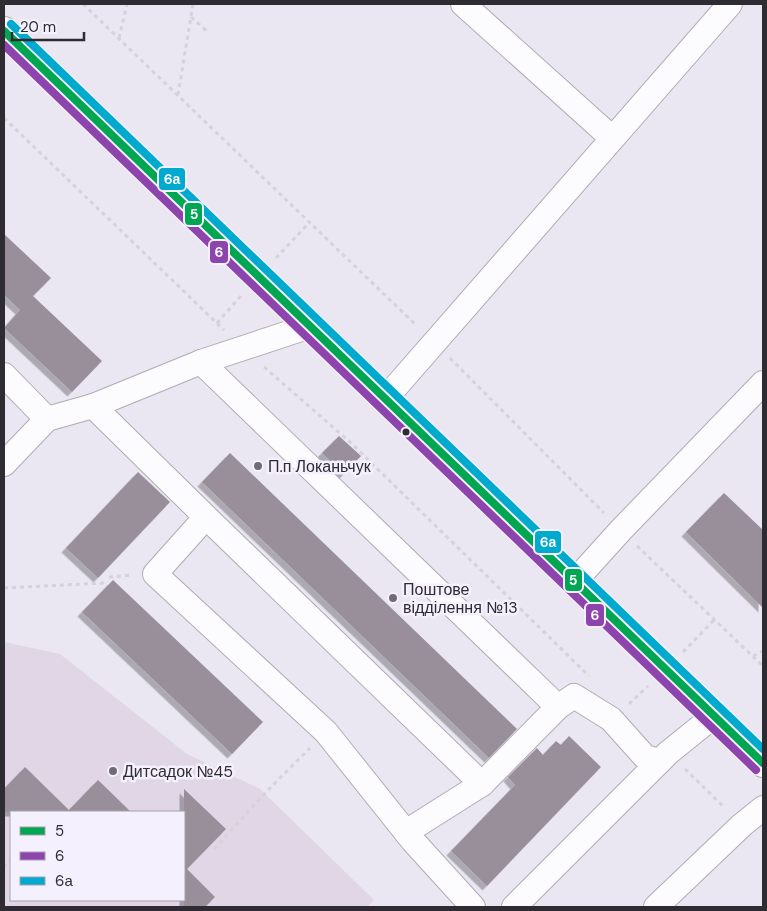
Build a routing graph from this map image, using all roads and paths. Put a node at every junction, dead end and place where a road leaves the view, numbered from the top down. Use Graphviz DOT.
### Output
graph roads {
  1 [pos="127,4"];
  2 [pos="193,4"];
  3 [pos="463,4"];
  4 [pos="730,4"];
  5 [pos="191,17"];
  6 [pos="4,31"];
  7 [pos="210,33"];
  8 [pos="119,39"];
  9 [pos="177,95"];
  10 [pos="4,118"];
  11 [pos="612,138"];
  12 [pos="310,326"];
  13 [pos="244,348"];
  14 [pos="201,362"];
  15 [pos="4,375"];
  16 [pos="763,384"];
  17 [pos="386,398"];
  18 [pos="93,406"];
  19 [pos="47,419"];
  20 [pos="4,464"];
  21 [pos="206,517"];
  22 [pos="574,582"];
  23 [pos="104,583"];
  24 [pos="4,588"];
  25 [pos="763,651"];
  26 [pos="753,656"];
  27 [pos="591,677"];
  28 [pos="558,707"];
  29 [pos="715,715"];
  30 [pos="326,732"];
  31 [pos="664,757"];
  32 [pos="763,763"];
  33 [pos="482,784"];
  34 [pos="763,808"];
  35 [pos="742,825"];
  36 [pos="406,832"];
  37 [pos="214,849"];
  38 [pos="473,907"];
  39 [pos="514,907"];
  40 [pos="656,907"];
  1 -- 8 [label="path"];
  2 -- 5 [label="path"];
  3 -- 11 [label="lane"];
  4 -- 11 [label="lane"];
  5 -- 7 [label="path"];
  5 -- 9 [label="path"];
  6 -- 12 [label="main road"];
  10 -- 13 [label="path"];
  11 -- 17 [label="lane"];
  12 -- 13 [label="lane"];
  12 -- 17 [label="main road"];
  13 -- 14 [label="lane"];
  13 -- 27 [label="path"];
  14 -- 18 [label="lane"];
  14 -- 28 [label="lane"];
  15 -- 19 [label="lane"];
  16 -- 22 [label="lane"];
  17 -- 22 [label="main road"];
  18 -- 19 [label="lane"];
  18 -- 21 [label="lane"];
  19 -- 20 [label="lane"];
  21 -- 30 [label="lane"];
  21 -- 33 [label="lane"];
  22 -- 29 [label="main road"];
  23 -- 24 [label="path"];
  25 -- 26 [label="path"];
  28 -- 31 [label="lane"];
  28 -- 33 [label="lane"];
  29 -- 31 [label="lane"];
  29 -- 32 [label="main road"];
  30 -- 36 [label="lane"];
  30 -- 37 [label="path"];
  31 -- 35 [label="path"];
  31 -- 39 [label="lane"];
  33 -- 36 [label="lane"];
  34 -- 35 [label="lane"];
  35 -- 40 [label="lane"];
  36 -- 38 [label="lane"];
}
